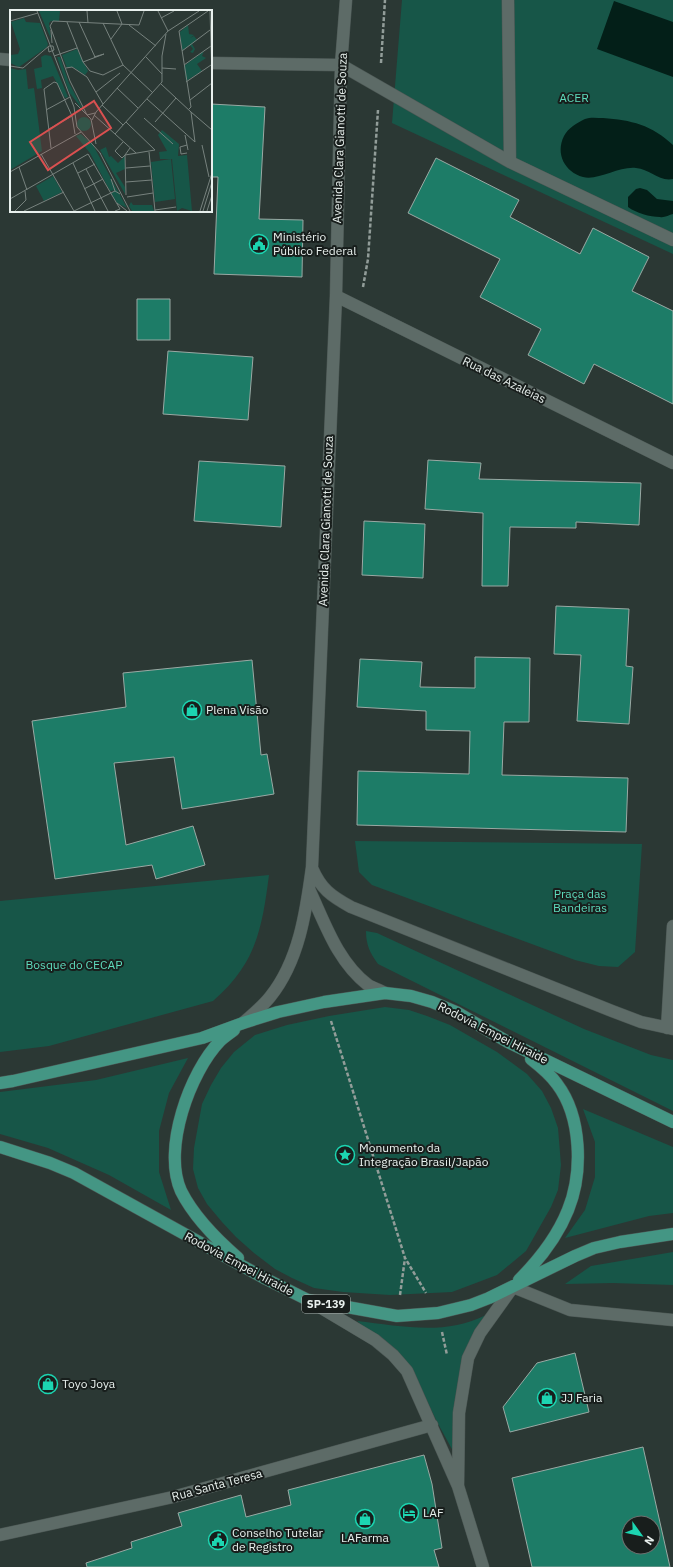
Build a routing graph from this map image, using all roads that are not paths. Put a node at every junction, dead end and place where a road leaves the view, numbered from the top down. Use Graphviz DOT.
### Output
graph roads {
  1 [pos="346,0"];
  2 [pos="508,0"];
  3 [pos="212,63"];
  4 [pos="341,65"];
  5 [pos="510,162"];
  6 [pos="673,240"];
  7 [pos="336,296"];
  8 [pos="673,463"];
  9 [pos="312,867"];
  10 [pos="309,889"];
  11 [pos="673,926"];
  12 [pos="385,993"];
  13 [pos="243,1023"];
  14 [pos="670,1029"];
  15 [pos="508,1042"];
  16 [pos="0,1083"];
  17 [pos="673,1122"];
  18 [pos="0,1148"];
  19 [pos="673,1234"];
  20 [pos="266,1279"];
  21 [pos="513,1287"];
  22 [pos="308,1300"];
  23 [pos="673,1320"];
  24 [pos="432,1425"];
  25 [pos="458,1486"];
  26 [pos="0,1535"];
  27 [pos="482,1567"];
  1 -- 4 [label="street, Avenida Clara Gianotti de Souza"];
  2 -- 5 [label="street"];
  3 -- 4 [label="street"];
  4 -- 5 [label="street"];
  4 -- 7 [label="street, Avenida Clara Gianotti de Souza"];
  5 -- 6 [label="street"];
  7 -- 8 [label="street, Rua das Azaleias"];
  7 -- 9 [label="street, Avenida Clara Gianotti de Souza"];
  9 -- 10 [label="street, Avenida Clara Gianotti de Souza"];
  9 -- 14 [label="street"];
  10 -- 12 [label="street"];
  10 -- 13 [label="street, Avenida Clara Gianotti de Souza"];
  11 -- 14 [label="street"];
  12 -- 13 [label="main road, Rodovia Empei Hiraide"];
  12 -- 15 [label="main road, Rodovia Empei Hiraide"];
  13 -- 16 [label="main road, Rodovia Empei Hiraide"];
  13 -- 20 [label="main road"];
  15 -- 17 [label="main road, Rodovia Empei Hiraide"];
  15 -- 21 [label="main road"];
  18 -- 20 [label="main road, Rodovia Empei Hiraide / SP-139"];
  19 -- 21 [label="main road, Rodovia Empei Hiraide / SP-139"];
  20 -- 22 [label="main road, Rodovia Empei Hiraide / SP-139"];
  21 -- 22 [label="main road, Rodovia Empei Hiraide / SP-139"];
  21 -- 23 [label="street"];
  21 -- 25 [label="street"];
  22 -- 24 [label="street"];
  24 -- 25 [label="street"];
  24 -- 26 [label="street, Rua Santa Teresa"];
  25 -- 27 [label="street"];
}
